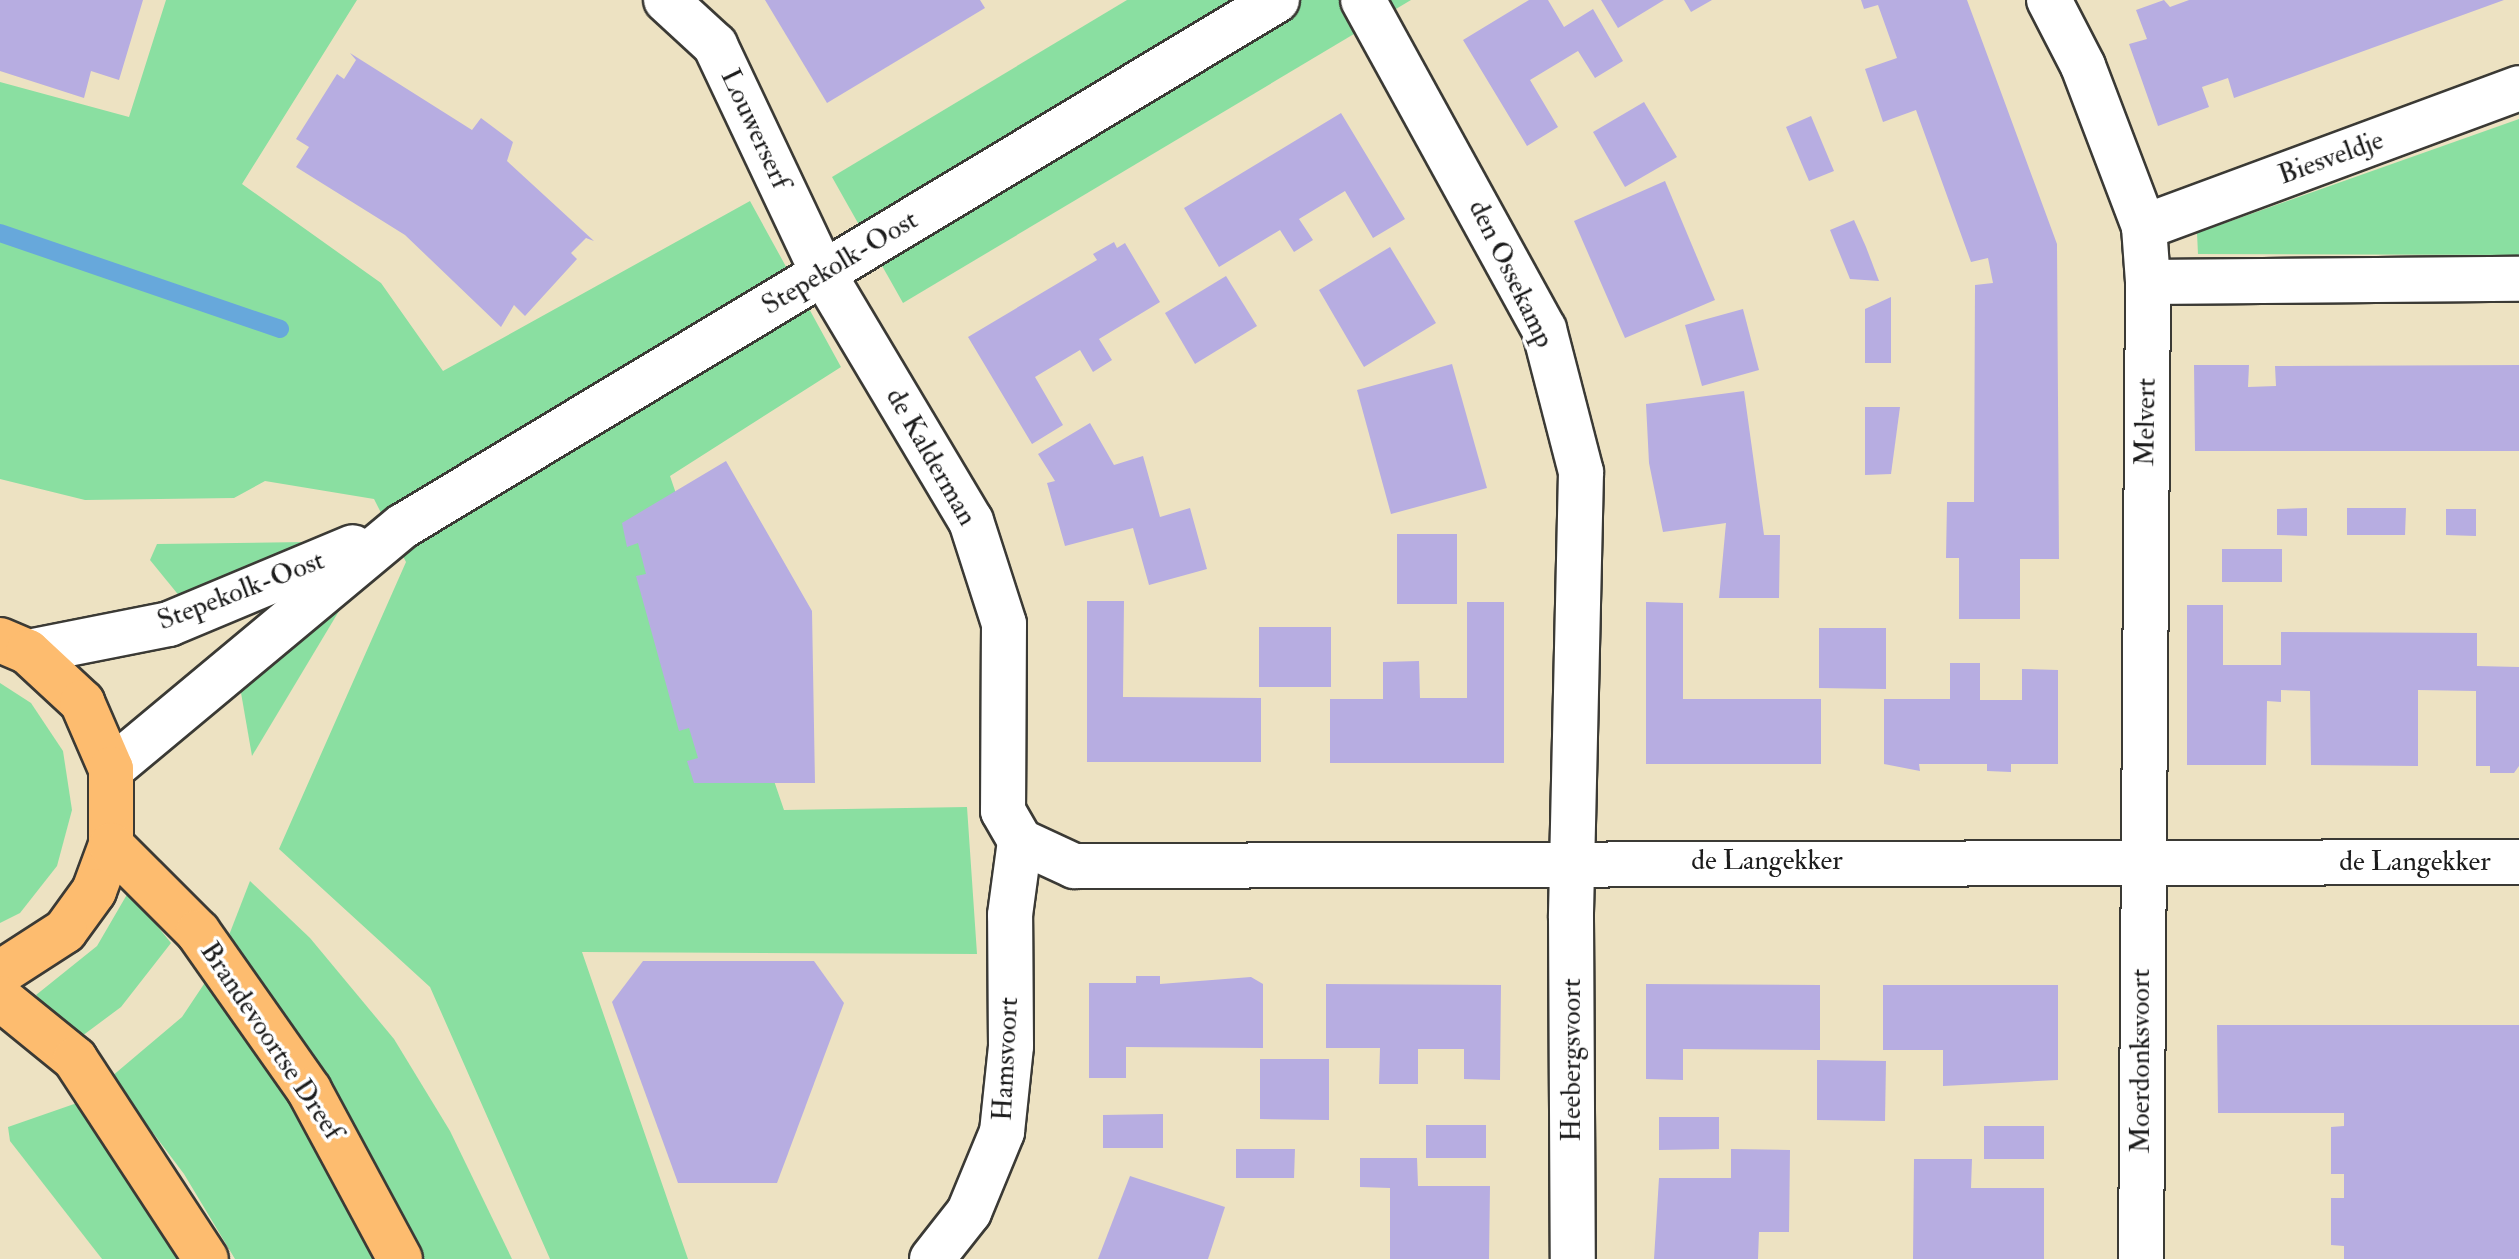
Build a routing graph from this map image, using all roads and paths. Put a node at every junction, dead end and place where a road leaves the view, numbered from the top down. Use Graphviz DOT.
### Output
graph roads {
  1 [pos="666,0"];
  2 [pos="1277,0"];
  3 [pos="1363,0"];
  4 [pos="2049,0"];
  5 [pos="2519,88"];
  6 [pos="2144,227"];
  7 [pos="823,273"];
  8 [pos="2519,279"];
  9 [pos="2148,282"];
  10 [pos="403,526"];
  11 [pos="14,646"];
  12 [pos="111,769"];
  13 [pos="1020,841"];
  14 [pos="111,845"];
  15 [pos="1572,861"];
  16 [pos="2139,862"];
  17 [pos="2519,862"];
  18 [pos="0,973"];
  19 [pos="0,998"];
  20 [pos="206,1259"];
  21 [pos="400,1259"];
  22 [pos="932,1259"];
  23 [pos="1573,1259"];
  24 [pos="2141,1259"];
  1 -- 7 [label="street, Louwerserf"];
  2 -- 7 [label="street, Stepekolk-Oost"];
  3 -- 15 [label="street, den Ossekamp"];
  4 -- 6 [label="street, Melvert"];
  5 -- 6 [label="street, Biesveldje"];
  6 -- 9 [label="street, Melvert"];
  7 -- 10 [label="street, Stepekolk-Oost"];
  7 -- 13 [label="street, de Kalderman"];
  8 -- 9 [label="street"];
  9 -- 16 [label="street, Melvert"];
  10 -- 11 [label="street, Stepekolk-Oost"];
  10 -- 12 [label="street, Stepekolk-Oost"];
  11 -- 12 [label="main road"];
  12 -- 14 [label="main road"];
  13 -- 15 [label="street, de Langekker"];
  13 -- 22 [label="street, Hamsvoort"];
  14 -- 18 [label="main road"];
  14 -- 21 [label="main road, Brandevoortse Dreef"];
  15 -- 16 [label="street, de Langekker"];
  15 -- 23 [label="street, Heebergsvoort"];
  16 -- 17 [label="street, de Langekker"];
  16 -- 24 [label="street, Moerdonksvoort"];
  19 -- 20 [label="main road"];
}
